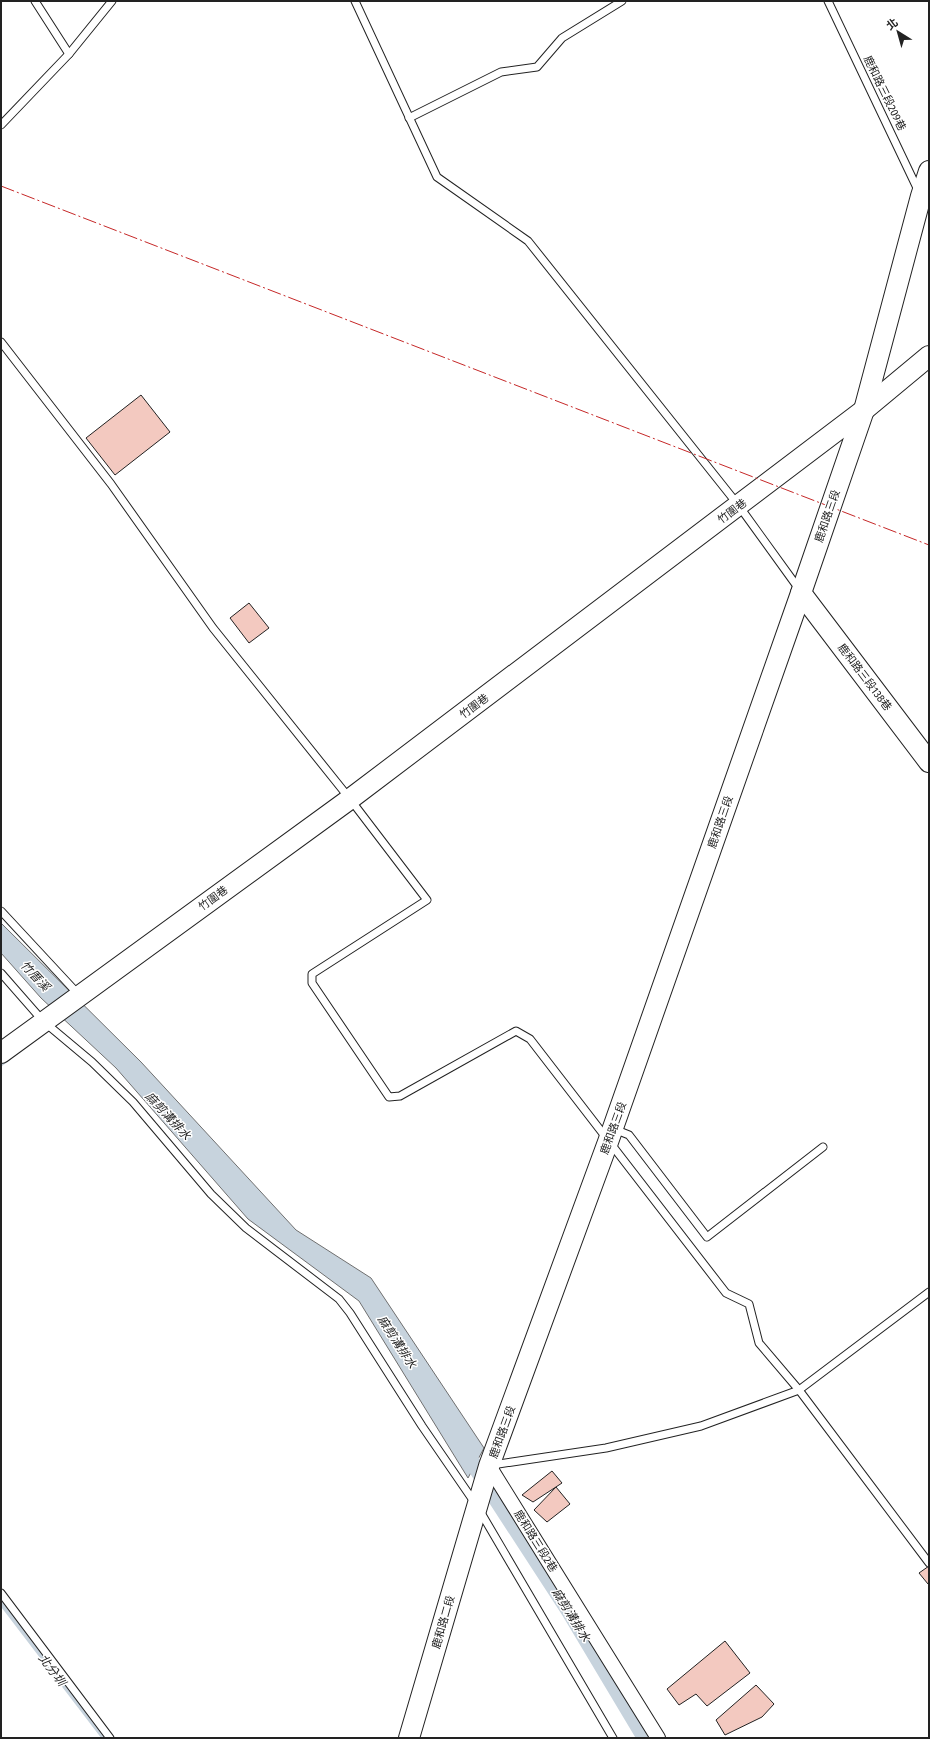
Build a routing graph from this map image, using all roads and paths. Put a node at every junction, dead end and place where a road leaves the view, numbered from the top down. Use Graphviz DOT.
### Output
graph roads {
  1 [pos="35,1"];
  2 [pos="112,1"];
  3 [pos="355,1"];
  4 [pos="622,1"];
  5 [pos="828,1"];
  6 [pos="69,54"];
  7 [pos="409,118"];
  8 [pos="1,125"];
  9 [pos="929,171"];
  10 [pos="921,196"];
  11 [pos="1,342"];
  12 [pos="929,356"];
  13 [pos="864,410"];
  14 [pos="739,506"];
  15 [pos="801,593"];
  16 [pos="929,762"];
  17 [pos="350,799"];
  18 [pos="1,911"];
  19 [pos="1,973"];
  20 [pos="79,995"];
  21 [pos="43,1021"];
  22 [pos="1,1053"];
  23 [pos="610,1135"];
  24 [pos="823,1147"];
  25 [pos="929,1292"];
  26 [pos="799,1390"];
  27 [pos="489,1466"];
  28 [pos="477,1506"];
  29 [pos="929,1563"];
  30 [pos="1,1593"];
  31 [pos="110,1738"];
  32 [pos="409,1738"];
  33 [pos="613,1738"];
  34 [pos="658,1738"];
  1 -- 6 [label="lane"];
  2 -- 6 [label="lane"];
  3 -- 7 [label="lane"];
  4 -- 7 [label="lane"];
  5 -- 10 [label="lane, 鹿和路三段209巷"];
  6 -- 8 [label="lane"];
  7 -- 14 [label="lane"];
  9 -- 10 [label="main road, 鹿和路三段"];
  10 -- 13 [label="main road, 鹿和路三段"];
  11 -- 17 [label="lane"];
  12 -- 13 [label="main road, 竹圍巷"];
  13 -- 14 [label="main road, 竹圍巷"];
  13 -- 15 [label="main road, 鹿和路三段"];
  14 -- 15 [label="lane"];
  14 -- 17 [label="main road, 竹圍巷"];
  15 -- 16 [label="main road, 鹿和路三段138巷"];
  15 -- 23 [label="main road, 鹿和路三段"];
  17 -- 20 [label="main road, 竹圍巷"];
  17 -- 23 [label="lane"];
  18 -- 20 [label="lane"];
  19 -- 21 [label="lane"];
  20 -- 21 [label="main road, 竹圍巷"];
  21 -- 22 [label="main road, 竹圍巷"];
  21 -- 28 [label="lane"];
  23 -- 24 [label="lane"];
  23 -- 26 [label="lane"];
  23 -- 27 [label="main road, 鹿和路三段"];
  25 -- 26 [label="lane"];
  26 -- 27 [label="lane"];
  26 -- 29 [label="lane"];
  27 -- 28 [label="main road, 鹿和路三段"];
  27 -- 34 [label="street, 鹿和路三段2巷"];
  28 -- 32 [label="main road, 鹿和路二段"];
  28 -- 33 [label="lane"];
  30 -- 31 [label="lane"];
}
